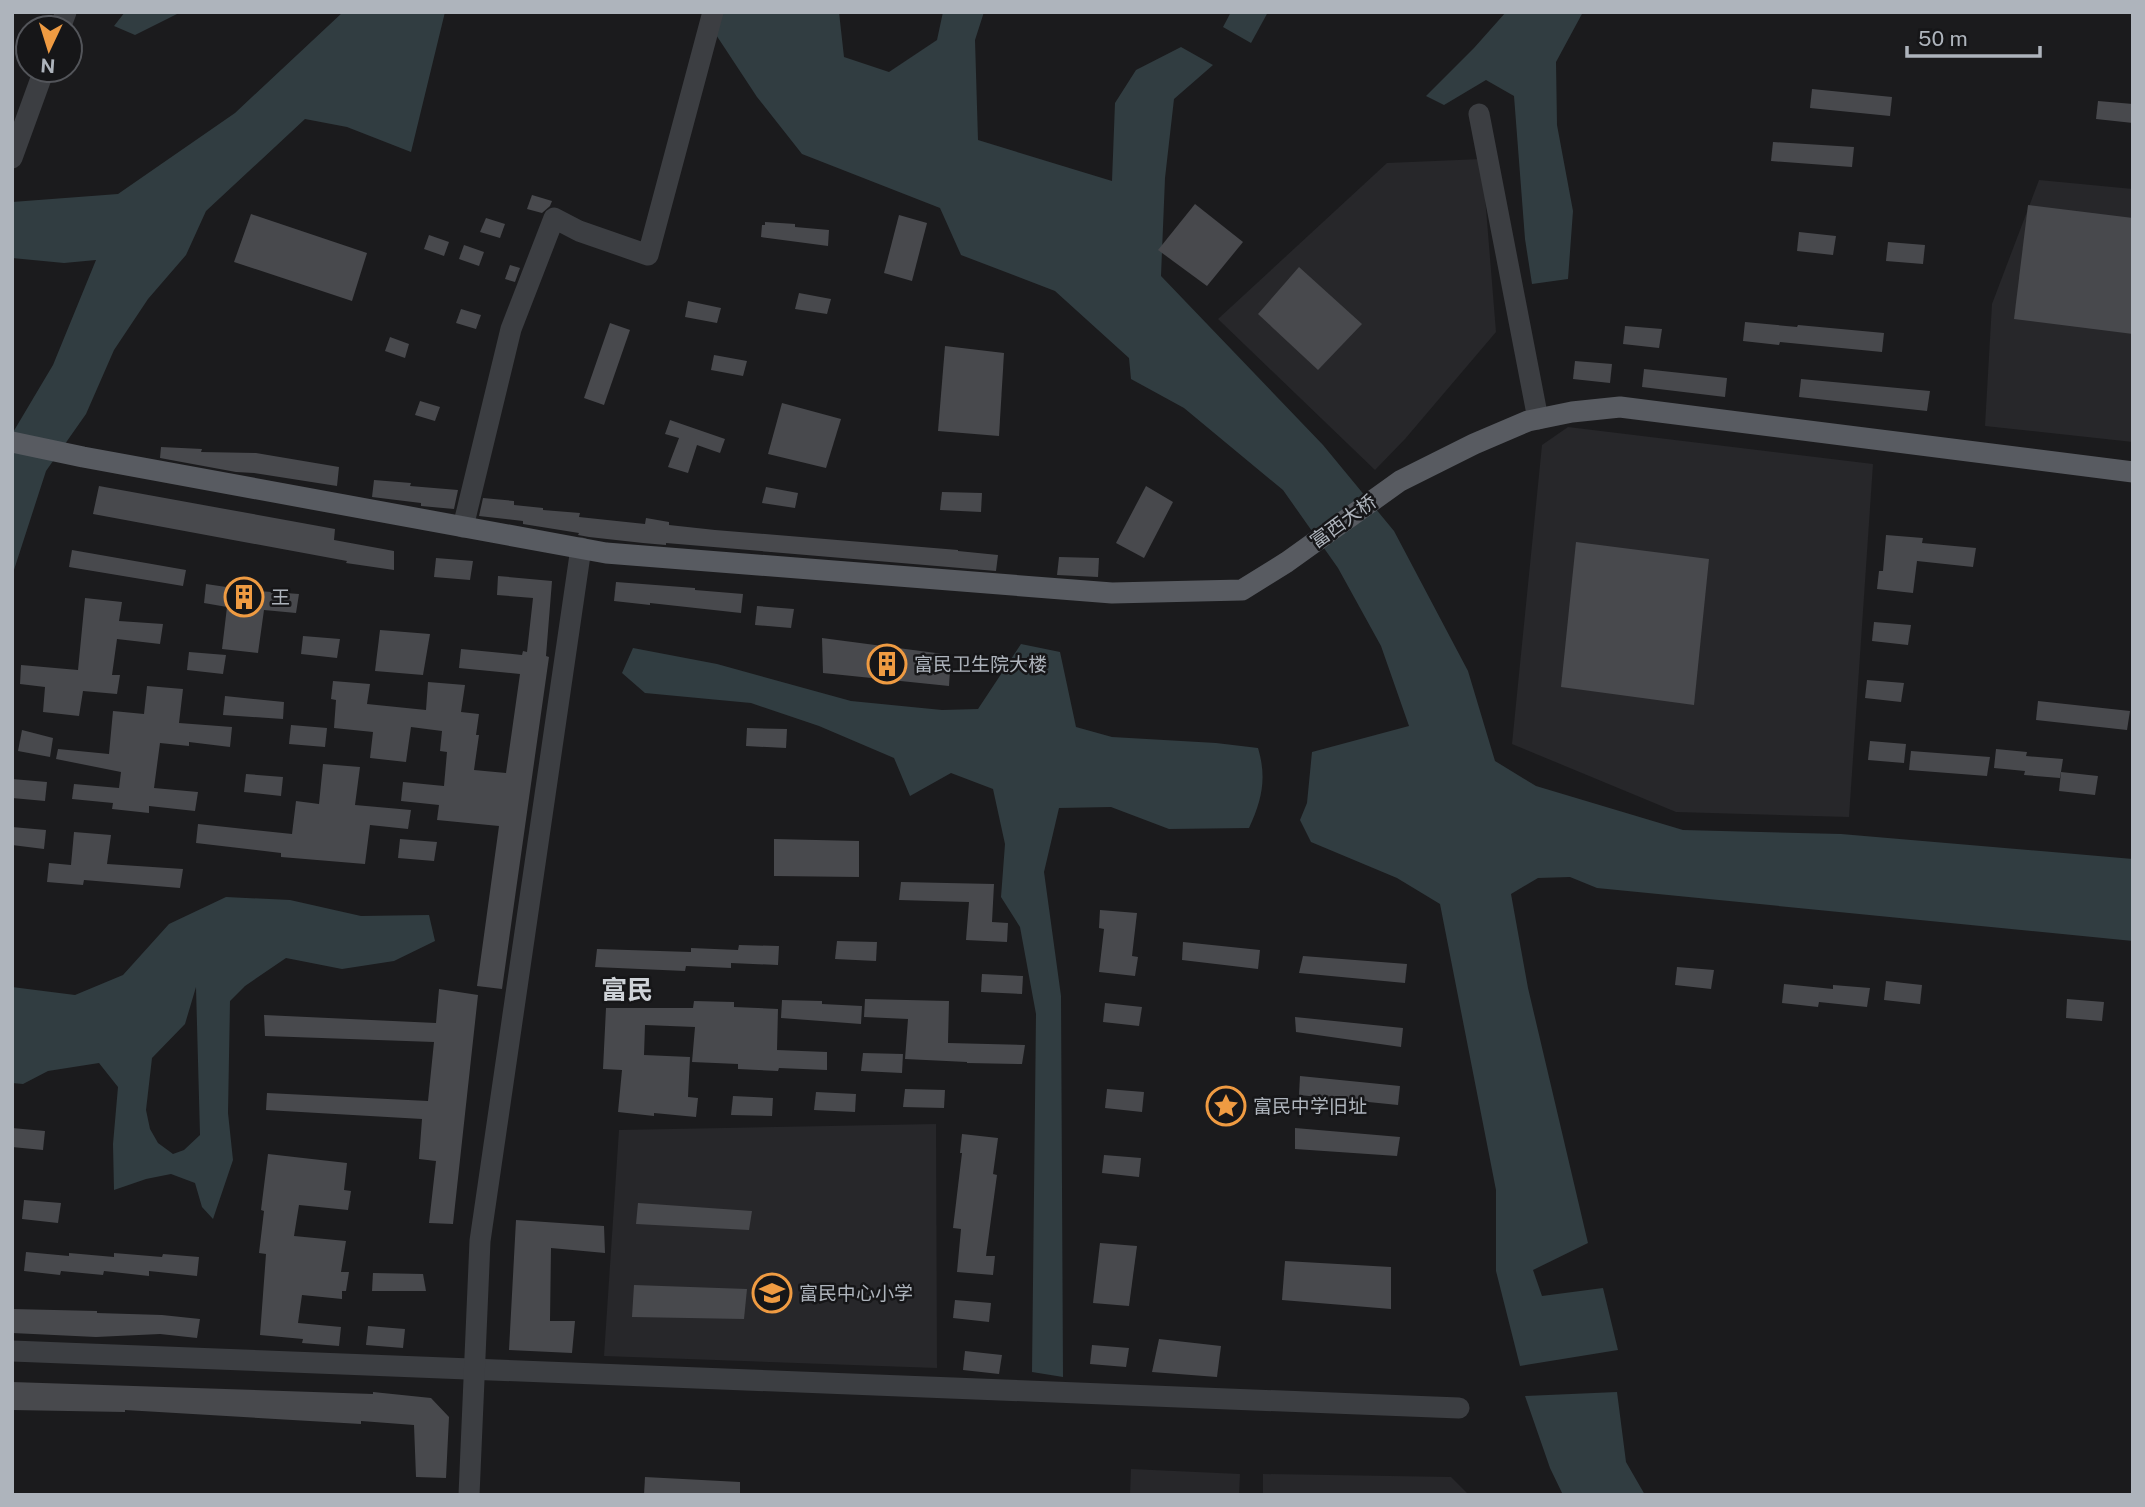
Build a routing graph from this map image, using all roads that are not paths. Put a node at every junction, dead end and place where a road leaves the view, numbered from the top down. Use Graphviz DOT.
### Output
graph roads {
  1 [pos="713,12"];
  2 [pos="39,84"];
  3 [pos="1479,114"];
  4 [pos="12,158"];
  5 [pos="1538,419"];
  6 [pos="12,442"];
  7 [pos="2133,472"];
  8 [pos="463,527"];
  9 [pos="581,548"];
  10 [pos="12,1351"];
  11 [pos="475,1368"];
  12 [pos="1459,1408"];
  13 [pos="470,1495"];
  1 -- 8 [label="street"];
  2 -- 4 [label="street"];
  3 -- 5 [label="street"];
  5 -- 7 [label="main road, 富西大桥"];
  5 -- 9 [label="main road, 富西大桥"];
  6 -- 8 [label="main road, 富西大桥"];
  8 -- 9 [label="main road, 富西大桥"];
  9 -- 11 [label="street"];
  10 -- 11 [label="street"];
  11 -- 12 [label="street"];
  11 -- 13 [label="street"];
}
